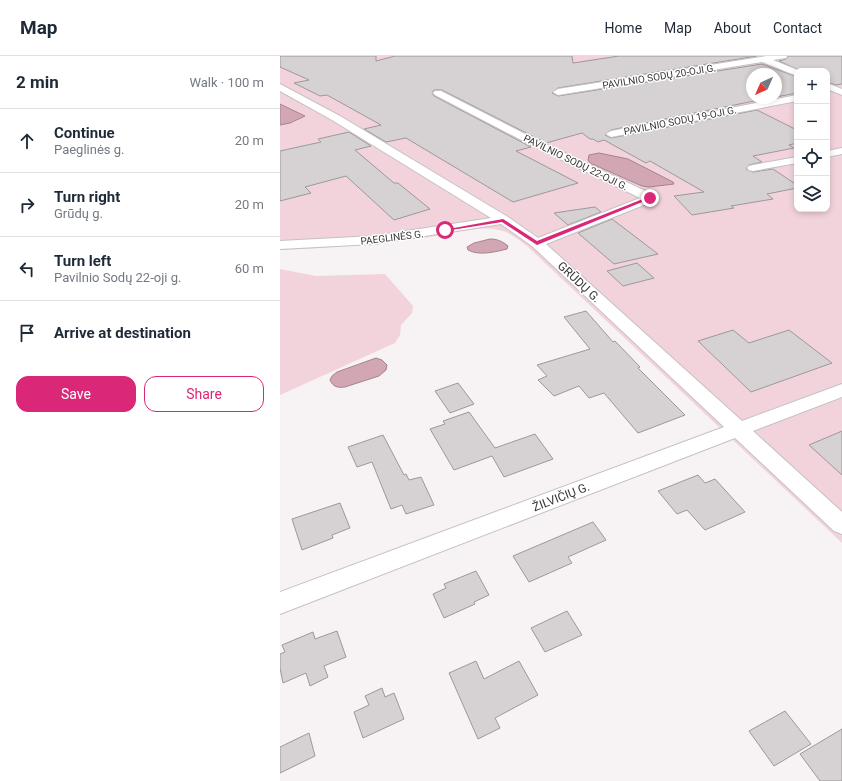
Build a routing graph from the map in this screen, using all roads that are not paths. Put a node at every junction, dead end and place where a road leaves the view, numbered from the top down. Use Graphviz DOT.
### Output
graph roads {
  1 [pos="783,56"];
  2 [pos="760,58"];
  3 [pos="794,72"];
  4 [pos="280,87"];
  5 [pos="830,87"];
  6 [pos="840,91"];
  7 [pos="558,92"];
  8 [pos="830,92"];
  9 [pos="438,93"];
  10 [pos="794,99"];
  11 [pos="611,134"];
  12 [pos="842,151"];
  13 [pos="830,153"];
  14 [pos="794,161"];
  15 [pos="753,168"];
  16 [pos="503,220"];
  17 [pos="537,243"];
  18 [pos="280,245"];
  19 [pos="842,390"];
  20 [pos="740,430"];
  21 [pos="842,525"];
  22 [pos="280,603"];
  1 -- 2 [label="street, PAVILNIO SODŲ 20-OJI G."];
  2 -- 3 [label="street"];
  2 -- 7 [label="street, PAVILNIO SODŲ 20-OJI G."];
  4 -- 16 [label="street, GRŪDŲ G."];
  5 -- 6 [label="street"];
  6 -- 8 [label="street"];
  9 -- 17 [label="street, PAVILNIO SODŲ 22-OJI G."];
  10 -- 11 [label="street, PAVILNIO SODŲ 19-OJI G."];
  12 -- 13 [label="street"];
  14 -- 15 [label="street"];
  16 -- 17 [label="street, GRŪDŲ G."];
  16 -- 18 [label="street, PAEGLINĖS G."];
  17 -- 20 [label="street, GRŪDŲ G."];
  19 -- 20 [label="street, ŽILVIČIŲ G."];
  20 -- 21 [label="street, GRŪDŲ G."];
  20 -- 22 [label="street, ŽILVIČIŲ G."];
}
